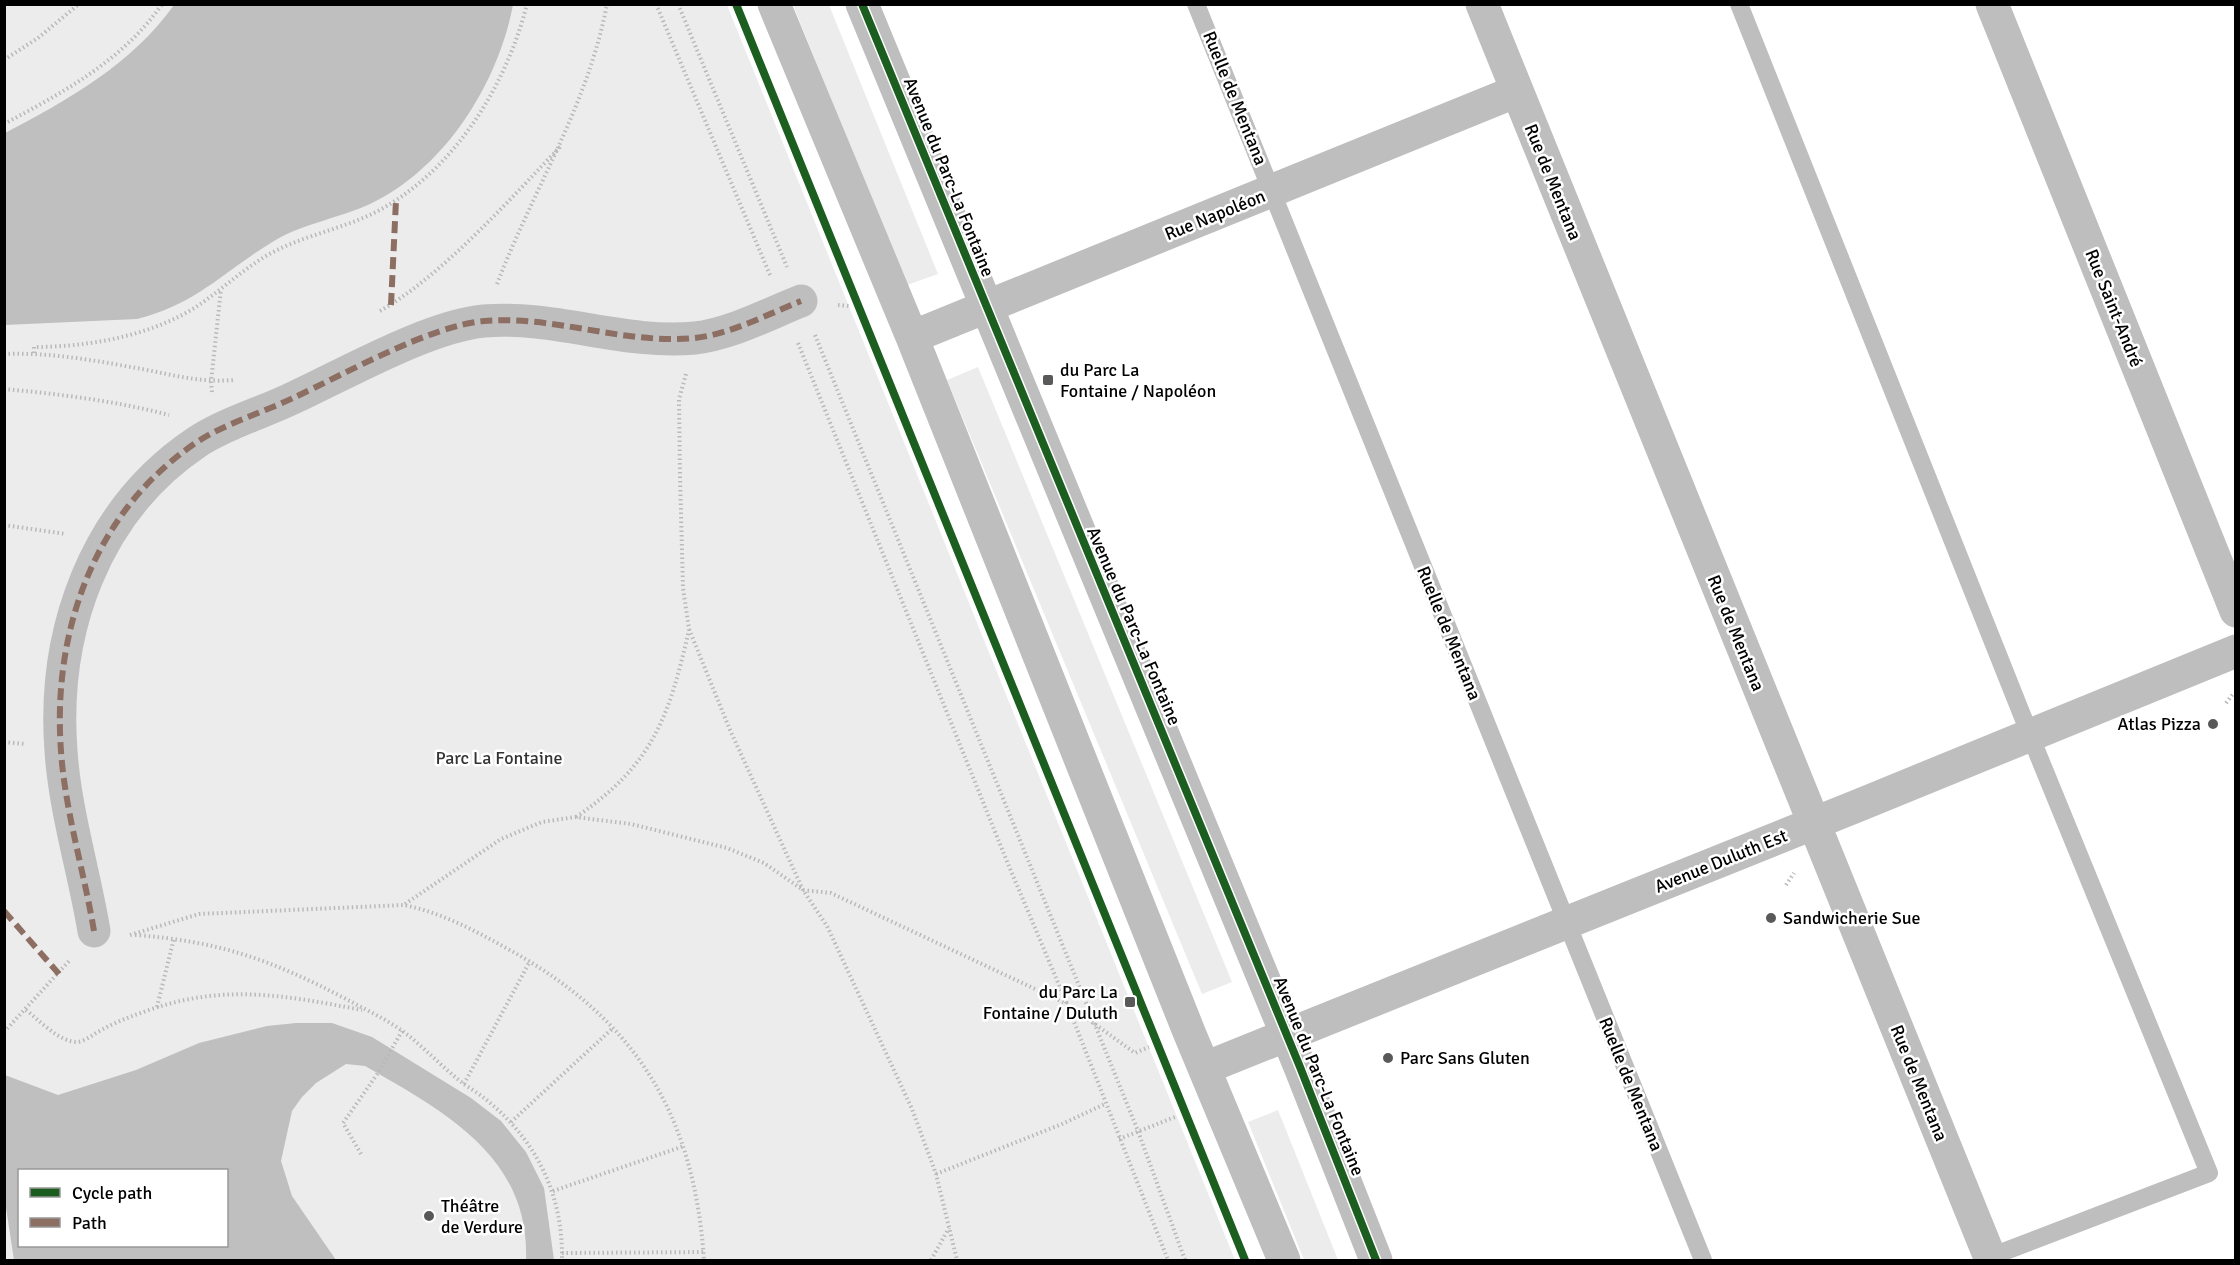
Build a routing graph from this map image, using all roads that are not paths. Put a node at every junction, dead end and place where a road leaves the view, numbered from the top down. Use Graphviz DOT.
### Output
graph roads {
  1 [pos="774,4"];
  2 [pos="862,4"];
  3 [pos="1196,4"];
  4 [pos="1482,4"];
  5 [pos="1738,4"];
  6 [pos="1992,4"];
  7 [pos="1516,91"];
  8 [pos="1273,192"];
  9 [pos="792,305"];
  10 [pos="986,308"];
  11 [pos="912,337"];
  12 [pos="2235,611"];
  13 [pos="2235,651"];
  14 [pos="2030,735"];
  15 [pos="1813,824"];
  16 [pos="1566,924"];
  17 [pos="94,931"];
  18 [pos="1287,1035"];
  19 [pos="1205,1068"];
  20 [pos="1991,1259"];
  21 [pos="1284,1260"];
  22 [pos="1376,1260"];
  23 [pos="1703,1260"];
  1 -- 11 [label="street"];
  2 -- 10 [label="street, Avenue du Parc-La Fontaine"];
  3 -- 8 [label="lane, Ruelle de Mentana"];
  4 -- 7 [label="street, Rue de Mentana"];
  5 -- 14 [label="lane"];
  6 -- 12 [label="street, Rue Saint-André"];
  7 -- 8 [label="street, Rue Napoléon"];
  7 -- 15 [label="street, Rue de Mentana"];
  8 -- 10 [label="street, Rue Napoléon"];
  8 -- 16 [label="lane, Ruelle de Mentana"];
  9 -- 17 [label="street"];
  10 -- 11 [label="street, Rue Napoléon"];
  10 -- 18 [label="street, Avenue du Parc-La Fontaine"];
  11 -- 19 [label="street"];
  13 -- 14 [label="street, Avenue Duluth Est"];
  14 -- 15 [label="street, Avenue Duluth Est"];
  14 -- 20 [label="lane"];
  15 -- 16 [label="street, Avenue Duluth Est"];
  15 -- 20 [label="street, Rue de Mentana"];
  16 -- 18 [label="street, Avenue Duluth Est"];
  16 -- 23 [label="lane, Ruelle de Mentana"];
  18 -- 19 [label="street, Avenue Duluth Est"];
  18 -- 22 [label="street, Avenue du Parc-La Fontaine"];
  19 -- 21 [label="street"];
}
